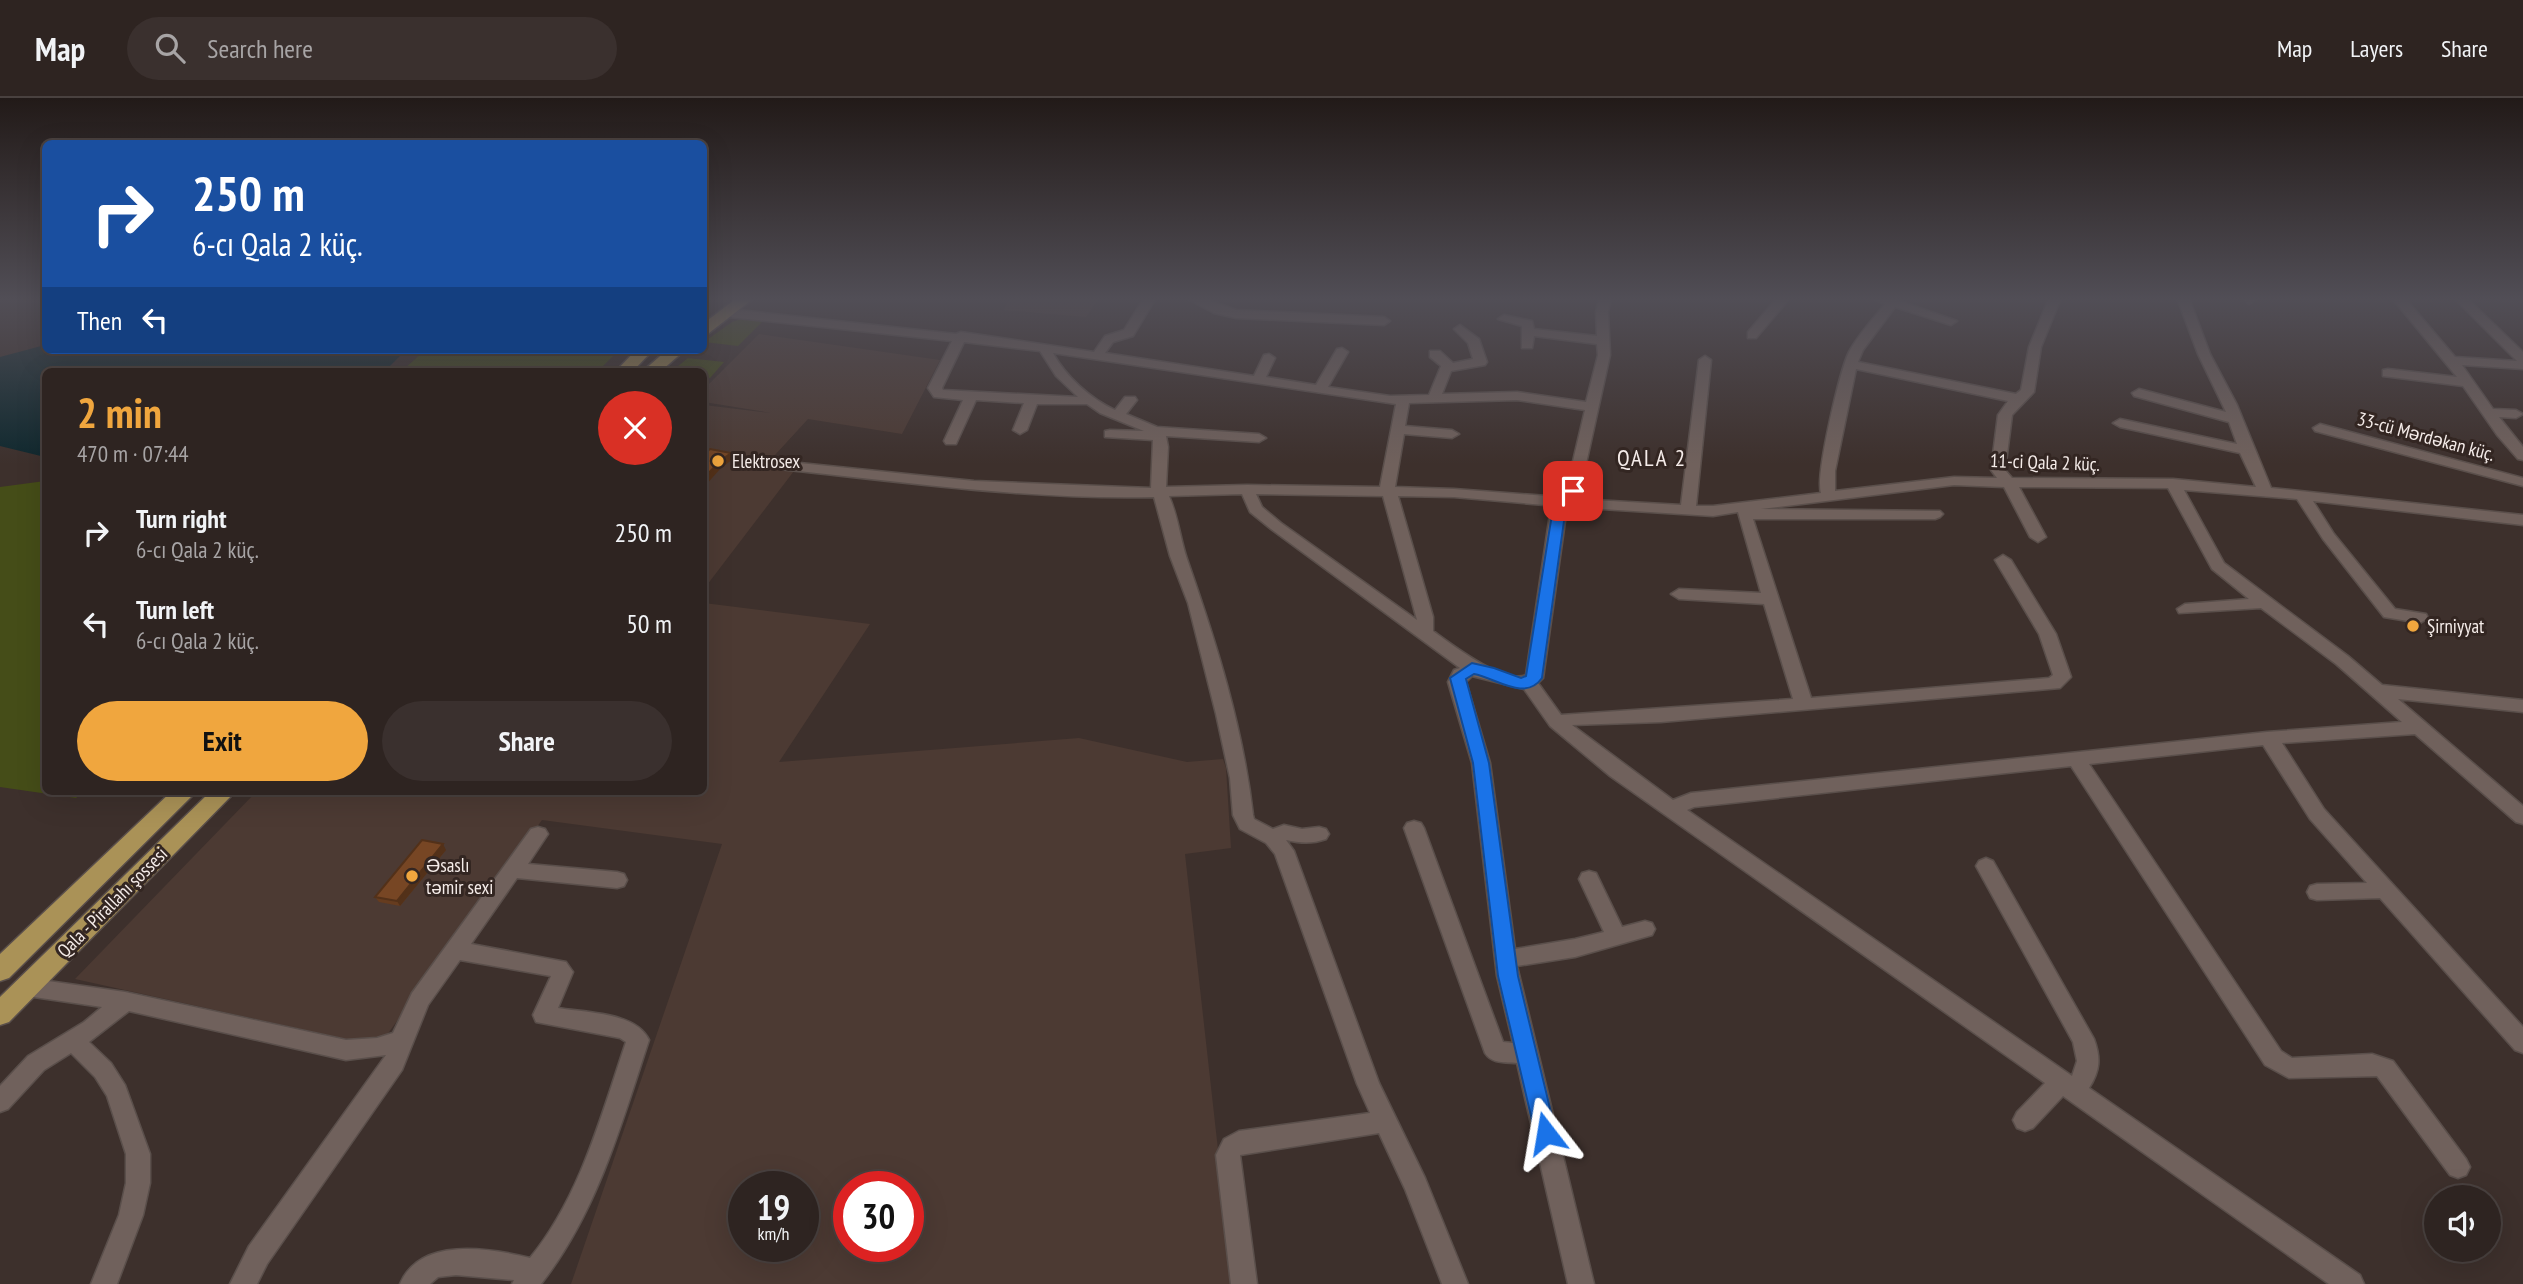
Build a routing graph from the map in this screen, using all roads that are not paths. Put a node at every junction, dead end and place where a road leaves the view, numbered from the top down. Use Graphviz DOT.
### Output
graph roads {
  1 [pos="953,353"];
  2 [pos="1046,353"];
  3 [pos="1080,353"];
  4 [pos="1099,353"];
  5 [pos="1341,353"];
  6 [pos="1478,353"];
  7 [pos="1604,353"];
  8 [pos="1855,353"];
  9 [pos="2034,353"];
  10 [pos="2204,353"];
  11 [pos="2446,353"];
  12 [pos="641,354"];
  13 [pos="672,354"];
  14 [pos="1435,354"];
  15 [pos="1097,356"];
  16 [pos="1269,358"];
  17 [pos="1705,360"];
  18 [pos="2452,360"];
  19 [pos="1850,363"];
  20 [pos="2523,365"];
  21 [pos="1449,366"];
  22 [pos="627,368"];
  23 [pos="655,368"];
  24 [pos="2388,373"];
  25 [pos="1258,380"];
  26 [pos="2467,382"];
  27 [pos="1320,390"];
  28 [pos="2138,393"];
  29 [pos="971,397"];
  30 [pos="1437,398"];
  31 [pos="1091,400"];
  32 [pos="2019,400"];
  33 [pos="1032,401"];
  34 [pos="1403,401"];
  35 [pos="1592,407"];
  36 [pos="2489,413"];
  37 [pos="2516,414"];
  38 [pos="2235,419"];
  39 [pos="2120,422"];
  40 [pos="2320,428"];
  41 [pos="1397,429"];
  42 [pos="1020,430"];
  43 [pos="1156,433"];
  44 [pos="1110,434"];
  45 [pos="1452,434"];
  46 [pos="1259,438"];
  47 [pos="951,441"];
  48 [pos="2246,450"];
  49 [pos="2523,456"];
  50 [pos="780,465"];
  51 [pos="2006,482"];
  52 [pos="2523,482"];
  53 [pos="2173,483"];
  54 [pos="1247,489"];
  55 [pos="1388,491"];
  56 [pos="2264,491"];
  57 [pos="1160,493"];
  58 [pos="2302,495"];
  59 [pos="1829,496"];
  60 [pos="1566,502"];
  61 [pos="1688,510"];
  62 [pos="1742,512"];
  63 [pos="1935,514"];
  64 [pos="2523,520"];
  65 [pos="2038,537"];
  66 [pos="2003,560"];
  67 [pos="1679,594"];
  68 [pos="1769,599"];
  69 [pos="2264,603"];
  70 [pos="2185,609"];
  71 [pos="2420,618"];
  72 [pos="1424,635"];
  73 [pos="1472,668"];
  74 [pos="1529,683"];
  75 [pos="2379,691"];
  76 [pos="1804,705"];
  77 [pos="2523,706"];
  78 [pos="1556,722"];
  79 [pos="2421,727"];
  80 [pos="2267,738"];
  81 [pos="2078,761"];
  82 [pos="182,795"];
  83 [pos="221,795"];
  84 [pos="1671,809"];
  85 [pos="2523,817"];
  86 [pos="1414,828"];
  87 [pos="538,834"];
  88 [pos="1319,834"];
  89 [pos="1273,838"];
  90 [pos="1986,866"];
  91 [pos="513,870"];
  92 [pos="1589,879"];
  93 [pos="617,880"];
  94 [pos="2385,890"];
  95 [pos="2317,892"];
  96 [pos="1645,929"];
  97 [pos="1616,936"];
  98 [pos="453,950"];
  99 [pos="1506,960"];
  100 [pos="0,970"];
  101 [pos="27,987"];
  102 [pos="125,1001"];
  103 [pos="0,1014"];
  104 [pos="74,1040"];
  105 [pos="402,1040"];
  106 [pos="2523,1043"];
  107 [pos="1527,1054"];
  108 [pos="2067,1087"];
  109 [pos="0,1102"];
  110 [pos="2025,1120"];
  111 [pos="1384,1122"];
  112 [pos="2458,1167"];
  113 [pos="529,1278"];
  114 [pos="104,1284"];
  115 [pos="243,1284"];
  116 [pos="413,1284"];
  117 [pos="1244,1284"];
  118 [pos="1455,1284"];
  119 [pos="1581,1284"];
  120 [pos="2351,1284"];
  1 -- 29 [label="street"];
  2 -- 31 [label="street"];
  3 -- 15 [label="street"];
  4 -- 15 [label="street"];
  5 -- 27 [label="street"];
  6 -- 21 [label="street"];
  7 -- 35 [label="street"];
  8 -- 19 [label="street"];
  9 -- 32 [label="street"];
  10 -- 38 [label="street"];
  11 -- 18 [label="street"];
  12 -- 22 [label="main road"];
  13 -- 23 [label="main road"];
  14 -- 21 [label="street"];
  15 -- 25 [label="street"];
  16 -- 25 [label="street"];
  17 -- 61 [label="street"];
  18 -- 20 [label="street"];
  18 -- 26 [label="street"];
  19 -- 32 [label="street"];
  19 -- 59 [label="street"];
  21 -- 30 [label="street"];
  24 -- 26 [label="street"];
  25 -- 27 [label="street"];
  26 -- 36 [label="street"];
  27 -- 34 [label="street"];
  28 -- 38 [label="street"];
  29 -- 33 [label="street"];
  29 -- 47 [label="street"];
  30 -- 34 [label="street"];
  30 -- 35 [label="street"];
  31 -- 33 [label="street"];
  31 -- 43 [label="street"];
  32 -- 51 [label="street"];
  33 -- 42 [label="street"];
  34 -- 41 [label="street"];
  35 -- 60 [label="street"];
  36 -- 37 [label="street"];
  36 -- 49 [label="street"];
  38 -- 48 [label="street"];
  39 -- 48 [label="street"];
  40 -- 52 [label="street, 33-cü Mərdəkan küç."];
  41 -- 45 [label="street"];
  41 -- 55 [label="street"];
  43 -- 44 [label="street"];
  43 -- 46 [label="street"];
  43 -- 57 [label="street"];
  48 -- 56 [label="street"];
  50 -- 57 [label="street, 11-ci Qala 2 küç."];
  51 -- 53 [label="street, 11-ci Qala 2 küç."];
  51 -- 59 [label="street, 11-ci Qala 2 küç."];
  51 -- 65 [label="street"];
  53 -- 56 [label="street, 11-ci Qala 2 küç."];
  53 -- 69 [label="street"];
  54 -- 55 [label="street, 11-ci Qala 2 küç."];
  54 -- 57 [label="street, 11-ci Qala 2 küç."];
  54 -- 72 [label="street"];
  55 -- 60 [label="street, 11-ci Qala 2 küç."];
  55 -- 72 [label="street"];
  56 -- 58 [label="street, 11-ci Qala 2 küç."];
  57 -- 89 [label="street"];
  58 -- 64 [label="street, 11-ci Qala 2 küç."];
  58 -- 71 [label="street"];
  59 -- 62 [label="street, 11-ci Qala 2 küç."];
  60 -- 61 [label="street, 11-ci Qala 2 küç."];
  60 -- 74 [label="street"];
  61 -- 62 [label="street, 11-ci Qala 2 küç."];
  62 -- 63 [label="street"];
  62 -- 68 [label="street"];
  66 -- 76 [label="street"];
  67 -- 68 [label="street"];
  68 -- 76 [label="street"];
  69 -- 70 [label="street"];
  69 -- 75 [label="street"];
  72 -- 73 [label="street"];
  73 -- 74 [label="street"];
  73 -- 99 [label="street"];
  74 -- 78 [label="street"];
  75 -- 77 [label="street"];
  75 -- 79 [label="street"];
  76 -- 78 [label="street"];
  78 -- 84 [label="street"];
  79 -- 80 [label="street"];
  79 -- 85 [label="street"];
  80 -- 81 [label="street"];
  80 -- 94 [label="street"];
  81 -- 84 [label="street"];
  81 -- 112 [label="street"];
  82 -- 100 [label="main road, Qala - Pirallahı şossesi"];
  83 -- 101 [label="main road, Qala - Pirallahı şossesi"];
  84 -- 108 [label="street"];
  86 -- 107 [label="street"];
  87 -- 91 [label="street"];
  88 -- 89 [label="street"];
  89 -- 111 [label="street"];
  90 -- 108 [label="street"];
  91 -- 93 [label="street"];
  91 -- 98 [label="street"];
  92 -- 97 [label="street"];
  94 -- 95 [label="street"];
  94 -- 106 [label="street"];
  96 -- 97 [label="street"];
  97 -- 99 [label="street"];
  98 -- 105 [label="street"];
  98 -- 113 [label="street"];
  99 -- 107 [label="street"];
  101 -- 102 [label="street"];
  101 -- 103 [label="main road, Qala - Pirallahı şossesi"];
  102 -- 104 [label="street"];
  102 -- 105 [label="street"];
  104 -- 109 [label="street"];
  104 -- 114 [label="street"];
  105 -- 115 [label="street"];
  107 -- 119 [label="street"];
  108 -- 110 [label="street"];
  108 -- 120 [label="street"];
  111 -- 117 [label="street"];
  111 -- 118 [label="street"];
  113 -- 116 [label="street"];
}
